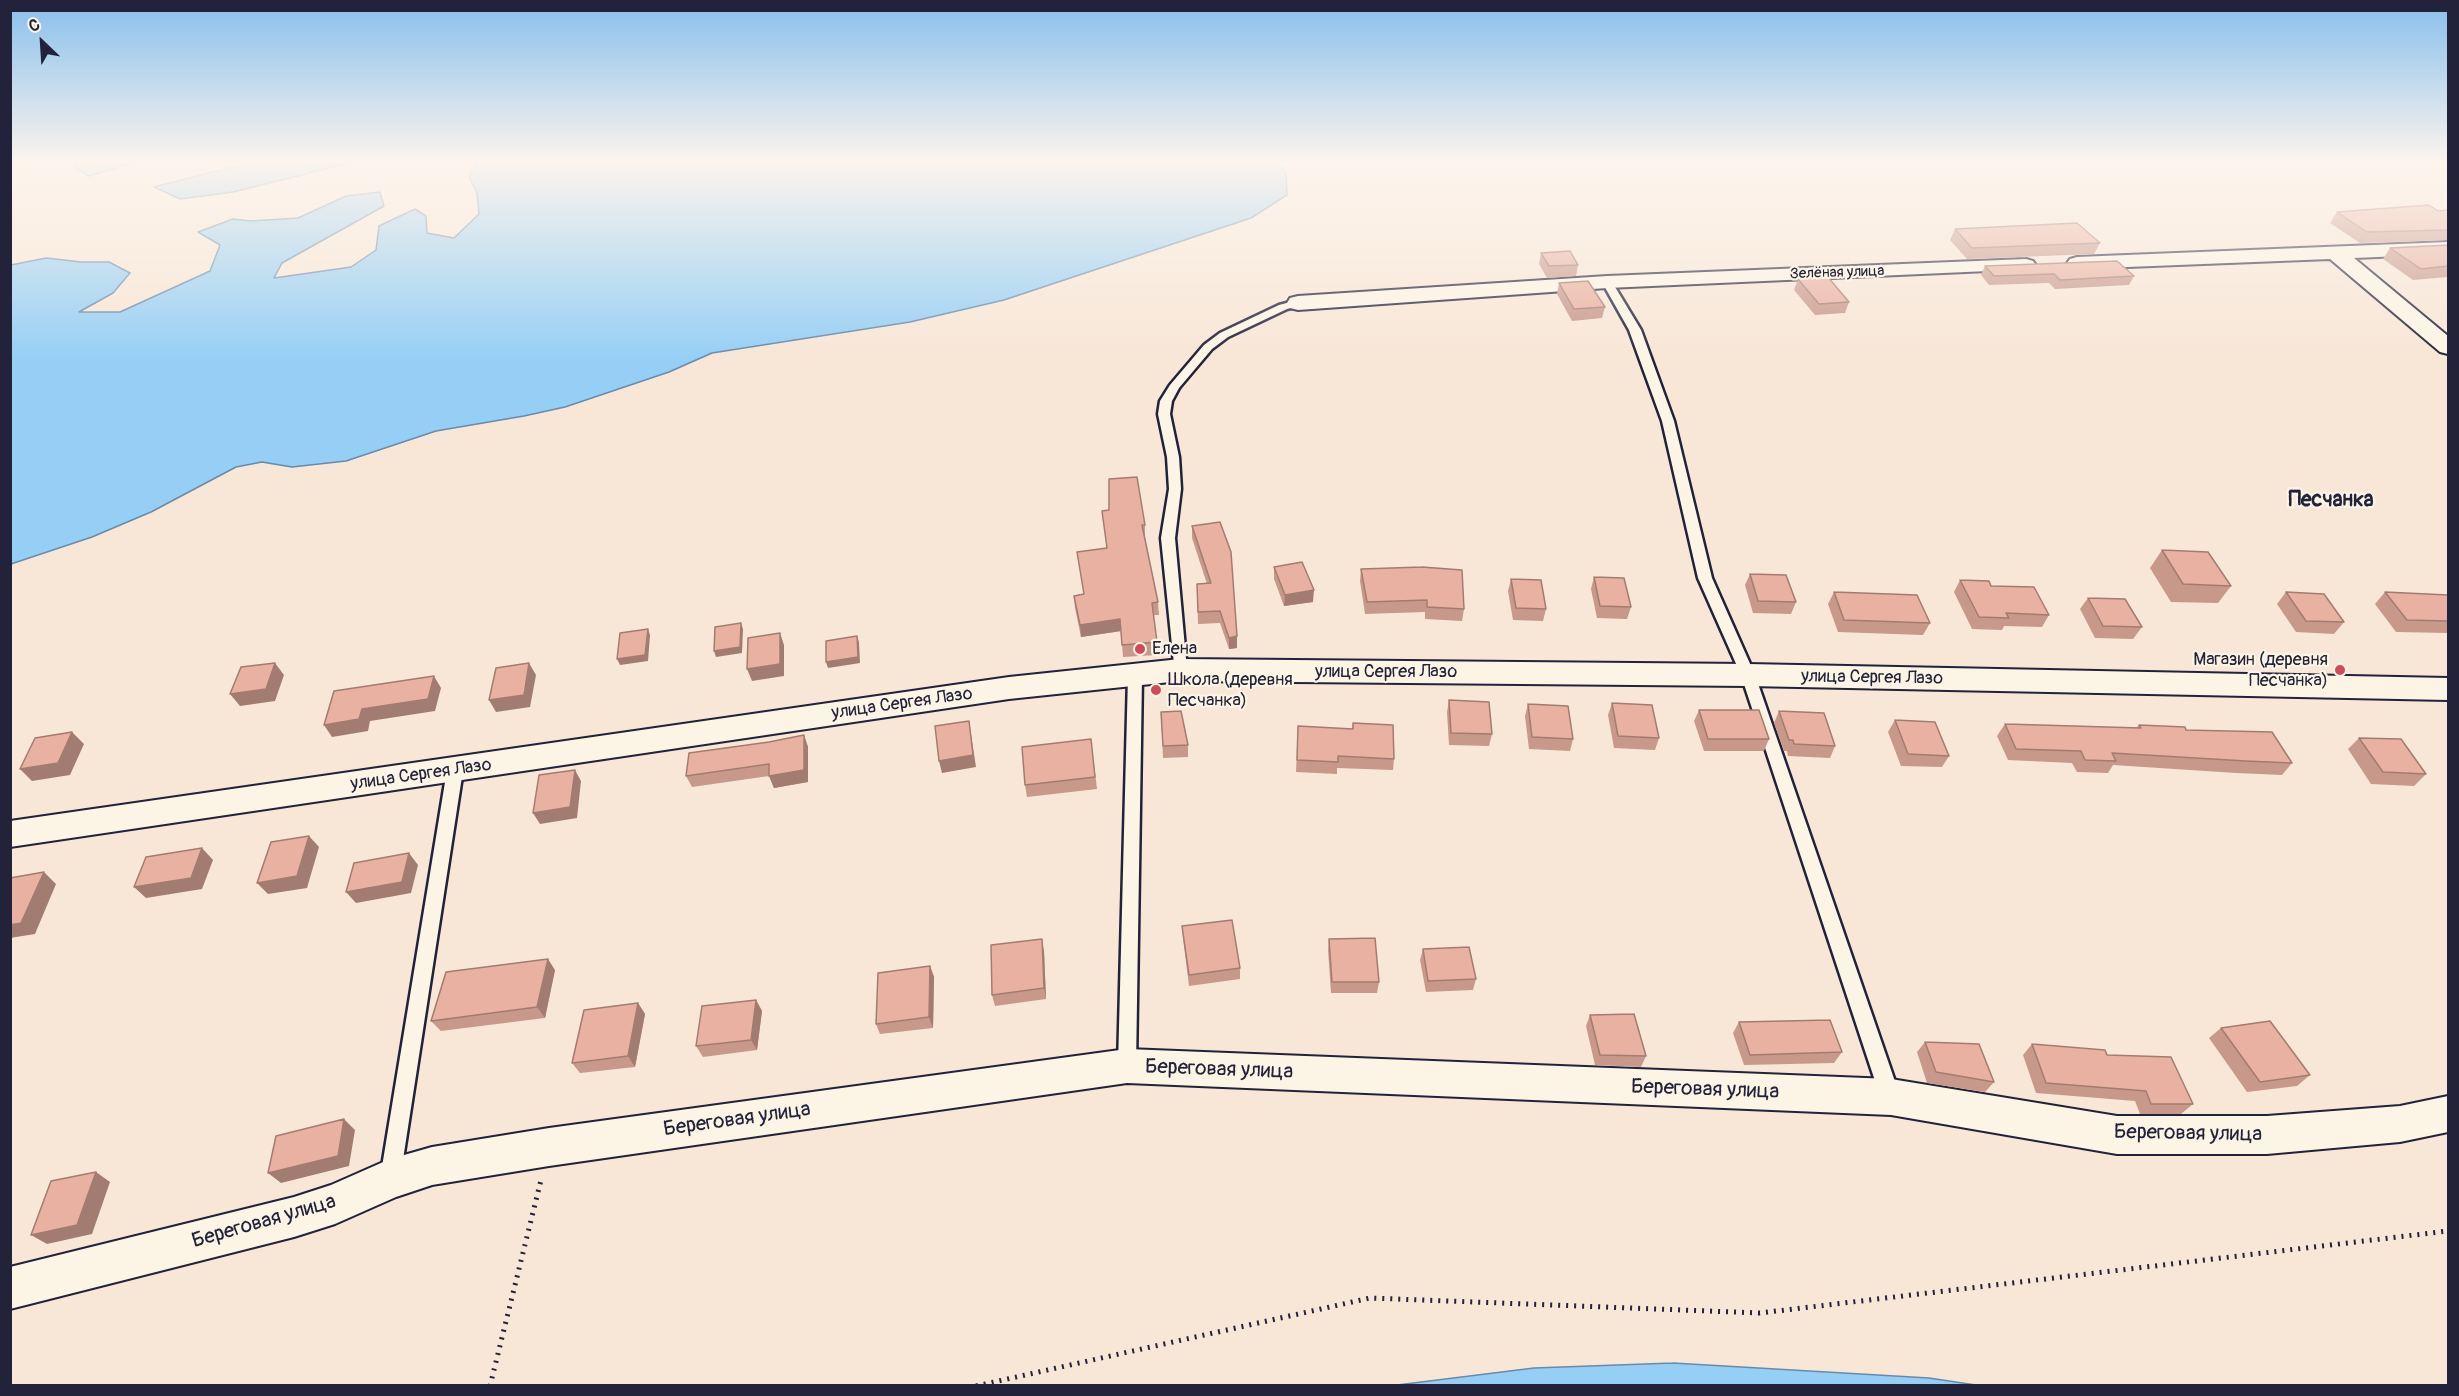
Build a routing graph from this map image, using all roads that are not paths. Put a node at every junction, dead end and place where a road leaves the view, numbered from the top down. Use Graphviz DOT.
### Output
graph roads {
  1 [pos="2448,248"];
  2 [pos="2335,253"];
  3 [pos="1607,282"];
  4 [pos="1298,303"];
  5 [pos="2448,347"];
  6 [pos="1180,670"];
  7 [pos="1748,675"];
  8 [pos="1135,676"];
  9 [pos="2448,689"];
  10 [pos="455,770"];
  11 [pos="10,834"];
  12 [pos="1127,1066"];
  13 [pos="1891,1097"];
  14 [pos="2448,1114"];
  15 [pos="390,1179"];
  16 [pos="10,1288"];
  1 -- 2 [label="street, Зелёная улица"];
  2 -- 3 [label="street, Зелёная улица"];
  2 -- 5 [label="street"];
  3 -- 4 [label="street, Зелёная улица"];
  3 -- 7 [label="lane"];
  4 -- 6 [label="lane"];
  6 -- 7 [label="street, улица Сергея Лазо"];
  6 -- 8 [label="street, улица Сергея Лазо"];
  7 -- 9 [label="street, улица Сергея Лазо"];
  7 -- 13 [label="lane"];
  8 -- 10 [label="street, улица Сергея Лазо"];
  8 -- 12 [label="lane"];
  10 -- 11 [label="street, улица Сергея Лазо"];
  10 -- 15 [label="lane"];
  12 -- 13 [label="street, Береговая улица"];
  12 -- 15 [label="street, Береговая улица"];
  13 -- 14 [label="street, Береговая улица"];
  15 -- 16 [label="street, Береговая улица"];
}
